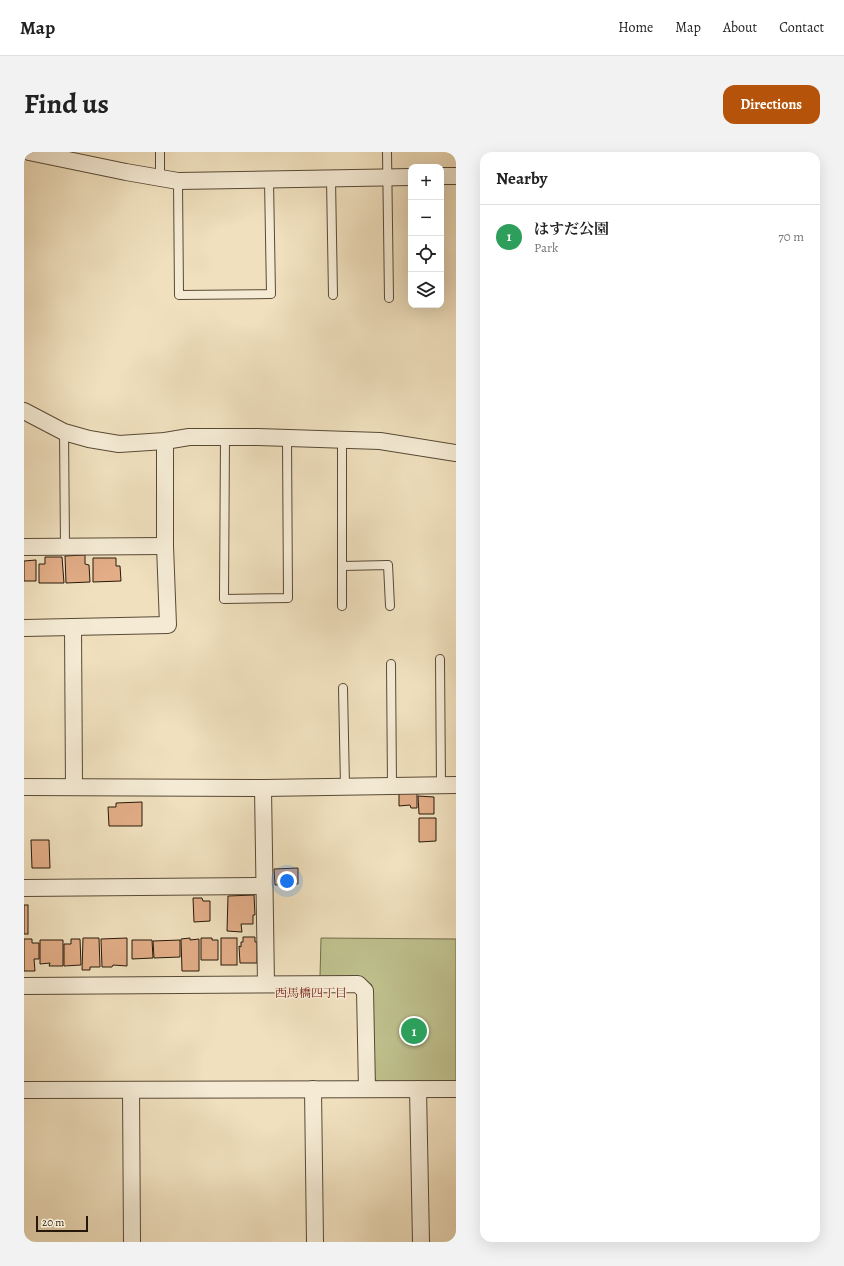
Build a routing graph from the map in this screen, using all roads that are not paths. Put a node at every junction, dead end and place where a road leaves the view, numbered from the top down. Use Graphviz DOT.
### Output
graph roads {
  1 [pos="29,152"];
  2 [pos="160,152"];
  3 [pos="387,152"];
  4 [pos="444,176"];
  5 [pos="456,176"];
  6 [pos="388,177"];
  7 [pos="408,177"];
  8 [pos="160,179"];
  9 [pos="331,179"];
  10 [pos="269,180"];
  11 [pos="178,181"];
  12 [pos="333,295"];
  13 [pos="389,298"];
  14 [pos="24,412"];
  15 [pos="64,432"];
  16 [pos="225,436"];
  17 [pos="287,438"];
  18 [pos="342,440"];
  19 [pos="165,441"];
  20 [pos="456,454"];
  21 [pos="65,546"];
  22 [pos="165,546"];
  23 [pos="24,547"];
  24 [pos="343,566"];
  25 [pos="342,606"];
  26 [pos="390,606"];
  27 [pos="73,627"];
  28 [pos="24,628"];
  29 [pos="440,659"];
  30 [pos="391,664"];
  31 [pos="344,688"];
  32 [pos="448,785"];
  33 [pos="345,786"];
  34 [pos="392,786"];
  35 [pos="24,787"];
  36 [pos="74,787"];
  37 [pos="262,788"];
  38 [pos="264,886"];
  39 [pos="24,888"];
  40 [pos="266,984"];
  41 [pos="24,986"];
  42 [pos="313,1089"];
  43 [pos="367,1089"];
  44 [pos="418,1089"];
  45 [pos="456,1089"];
  46 [pos="24,1090"];
  47 [pos="132,1090"];
  48 [pos="132,1242"];
  49 [pos="315,1242"];
  50 [pos="421,1242"];
  1 -- 8 [label="street"];
  2 -- 8 [label="lane"];
  3 -- 6 [label="lane"];
  4 -- 5 [label="street"];
  6 -- 7 [label="street"];
  6 -- 9 [label="street"];
  6 -- 13 [label="lane"];
  8 -- 11 [label="street"];
  9 -- 10 [label="street"];
  9 -- 12 [label="lane"];
  10 -- 11 [label="street"];
  10 -- 11 [label="lane"];
  14 -- 15 [label="street"];
  15 -- 19 [label="street"];
  15 -- 21 [label="lane"];
  16 -- 17 [label="street"];
  16 -- 17 [label="lane"];
  16 -- 19 [label="street"];
  17 -- 18 [label="street"];
  18 -- 20 [label="street"];
  18 -- 24 [label="lane"];
  19 -- 22 [label="street"];
  21 -- 22 [label="street"];
  21 -- 23 [label="street"];
  22 -- 27 [label="street"];
  24 -- 25 [label="lane"];
  24 -- 26 [label="lane"];
  27 -- 28 [label="street"];
  27 -- 36 [label="street"];
  29 -- 32 [label="lane"];
  30 -- 34 [label="lane"];
  31 -- 33 [label="lane"];
  32 -- 34 [label="street"];
  33 -- 34 [label="street"];
  33 -- 37 [label="street"];
  35 -- 36 [label="street"];
  36 -- 37 [label="street"];
  37 -- 38 [label="street"];
  38 -- 39 [label="street"];
  38 -- 40 [label="street"];
  40 -- 41 [label="street"];
  40 -- 43 [label="street"];
  42 -- 43 [label="street"];
  42 -- 47 [label="street"];
  42 -- 49 [label="street"];
  43 -- 44 [label="street"];
  44 -- 45 [label="street"];
  44 -- 50 [label="street"];
  46 -- 47 [label="street"];
  47 -- 48 [label="street"];
}
